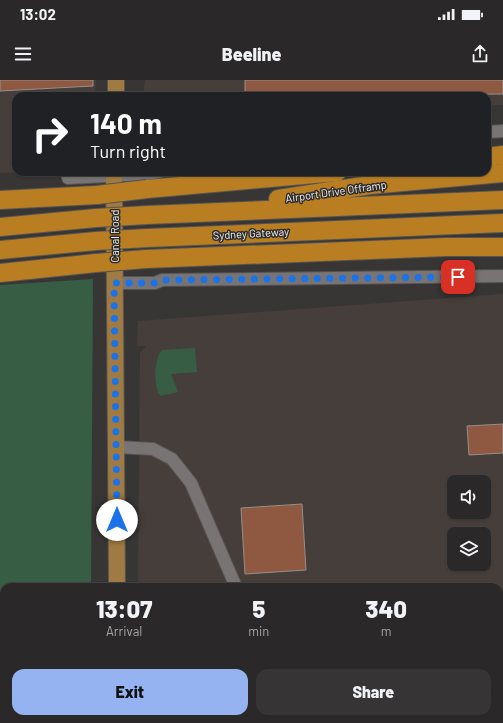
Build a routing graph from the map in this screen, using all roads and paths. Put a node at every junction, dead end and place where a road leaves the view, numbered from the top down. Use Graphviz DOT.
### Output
graph roads {
  1 [pos="116,80"];
  2 [pos="116,92"];
  3 [pos="503,131"];
  4 [pos="491,132"];
  5 [pos="503,156"];
  6 [pos="491,157"];
  7 [pos="491,169"];
  8 [pos="503,170"];
  9 [pos="503,173"];
  10 [pos="491,174"];
  11 [pos="91,176"];
  12 [pos="114,176"];
  13 [pos="292,176"];
  14 [pos="470,176"];
  15 [pos="68,178"];
  16 [pos="0,200"];
  17 [pos="503,200"];
  18 [pos="194,212"];
  19 [pos="503,223"];
  20 [pos="0,227"];
  21 [pos="446,247"];
  22 [pos="503,247"];
  23 [pos="0,250"];
  24 [pos="503,250"];
  25 [pos="0,273"];
  26 [pos="503,276"];
  27 [pos="114,283"];
  28 [pos="117,447"];
  29 [pos="116,583"];
  30 [pos="234,583"];
  1 -- 2 [label="main road"];
  3 -- 4 [label="lane"];
  5 -- 6 [label="highway"];
  7 -- 8 [label="highway"];
  9 -- 10 [label="highway, Airport Drive Offramp"];
  11 -- 15 [label="lane"];
  12 -- 27 [label="main road, Canal Road"];
  13 -- 16 [label="highway, bridge"];
  14 -- 18 [label="highway, Airport Drive Offramp"];
  17 -- 18 [label="highway, Sydney Gateway"];
  18 -- 20 [label="highway, Sydney Gateway, bridge"];
  19 -- 23 [label="highway, Sydney Gateway, bridge"];
  21 -- 22 [label="highway"];
  21 -- 24 [label="highway"];
  21 -- 25 [label="highway, bridge"];
  26 -- 27 [label="lane"];
  27 -- 28 [label="main road, Canal Road"];
  28 -- 29 [label="main road, Canal Road"];
  28 -- 30 [label="lane"];
}
